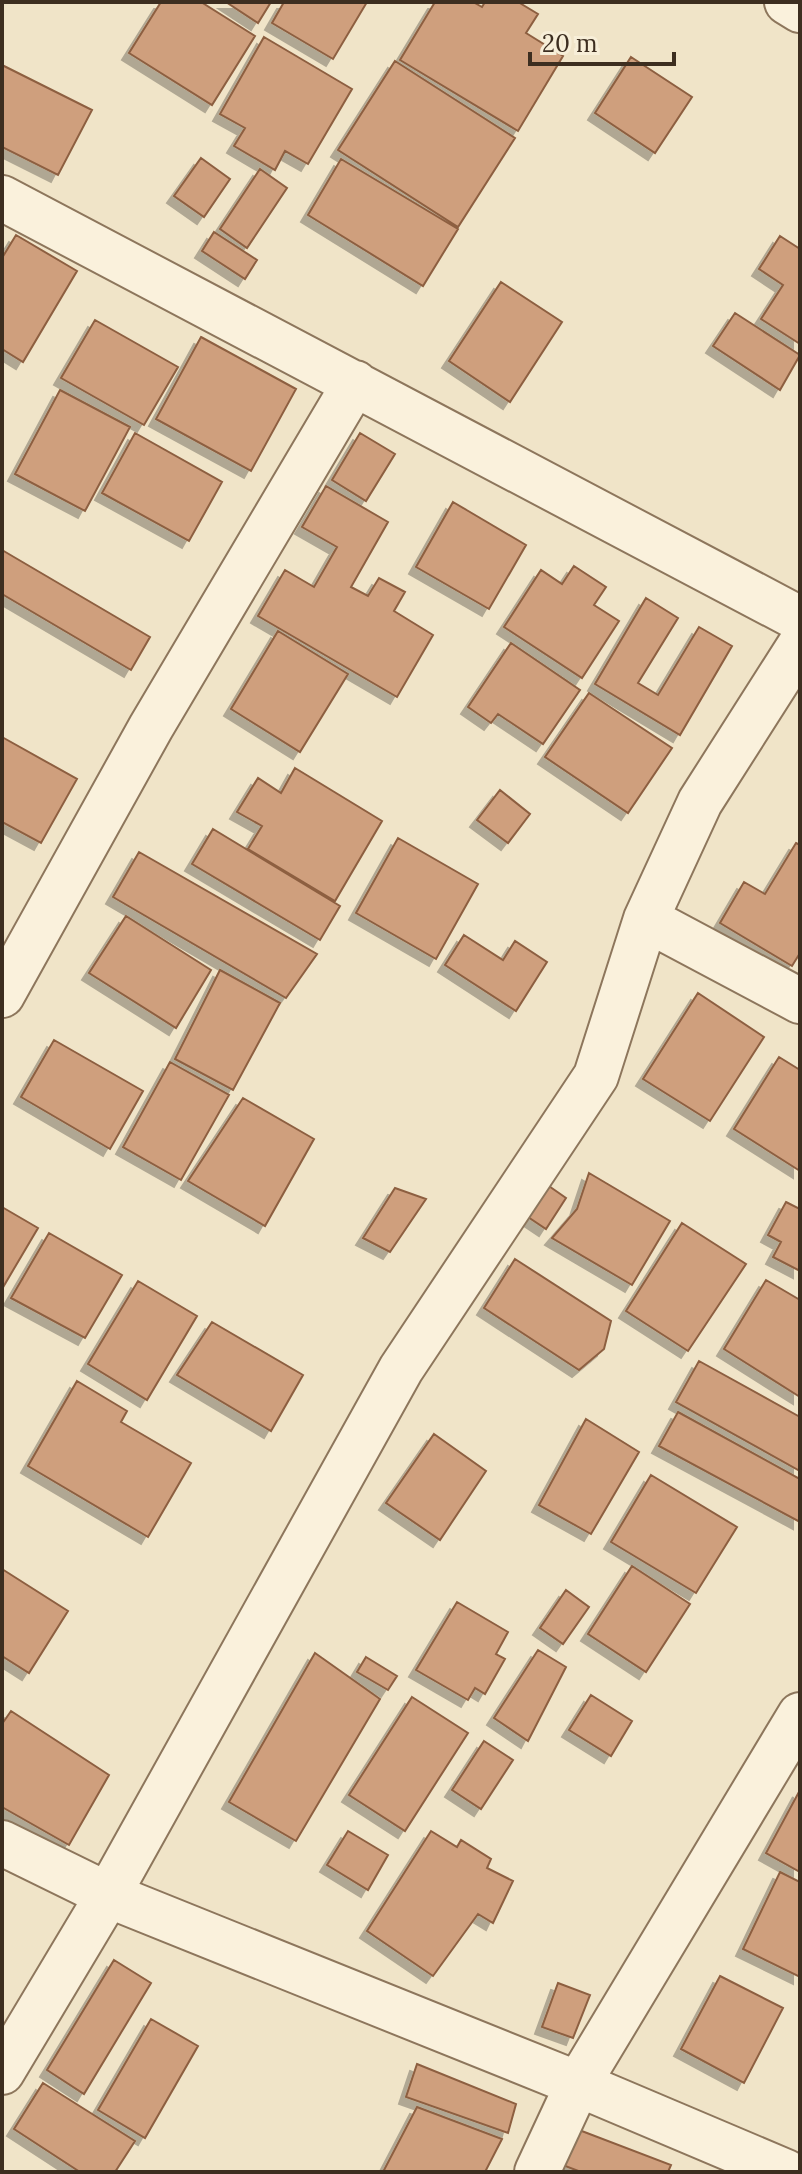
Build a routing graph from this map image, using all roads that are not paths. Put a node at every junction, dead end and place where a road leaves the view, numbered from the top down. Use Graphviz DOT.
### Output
graph roads {
  1 [pos="787,2"];
  2 [pos="800,10"];
  3 [pos="2,198"];
  4 [pos="355,383"];
  5 [pos="800,619"];
  6 [pos="800,645"];
  7 [pos="646,919"];
  8 [pos="2,995"];
  9 [pos="800,1001"];
  10 [pos="800,1715"];
  11 [pos="2,1843"];
  12 [pos="108,1895"];
  13 [pos="2,2072"];
  14 [pos="578,2084"];
  15 [pos="537,2172"];
  16 [pos="786,2172"];
  1 -- 2 [label="street"];
  3 -- 4 [label="street"];
  4 -- 5 [label="street"];
  4 -- 8 [label="street"];
  6 -- 7 [label="street"];
  7 -- 9 [label="street"];
  7 -- 12 [label="street"];
  10 -- 14 [label="street"];
  11 -- 12 [label="street"];
  12 -- 13 [label="street"];
  12 -- 14 [label="street"];
  14 -- 15 [label="street"];
  14 -- 16 [label="street"];
}
